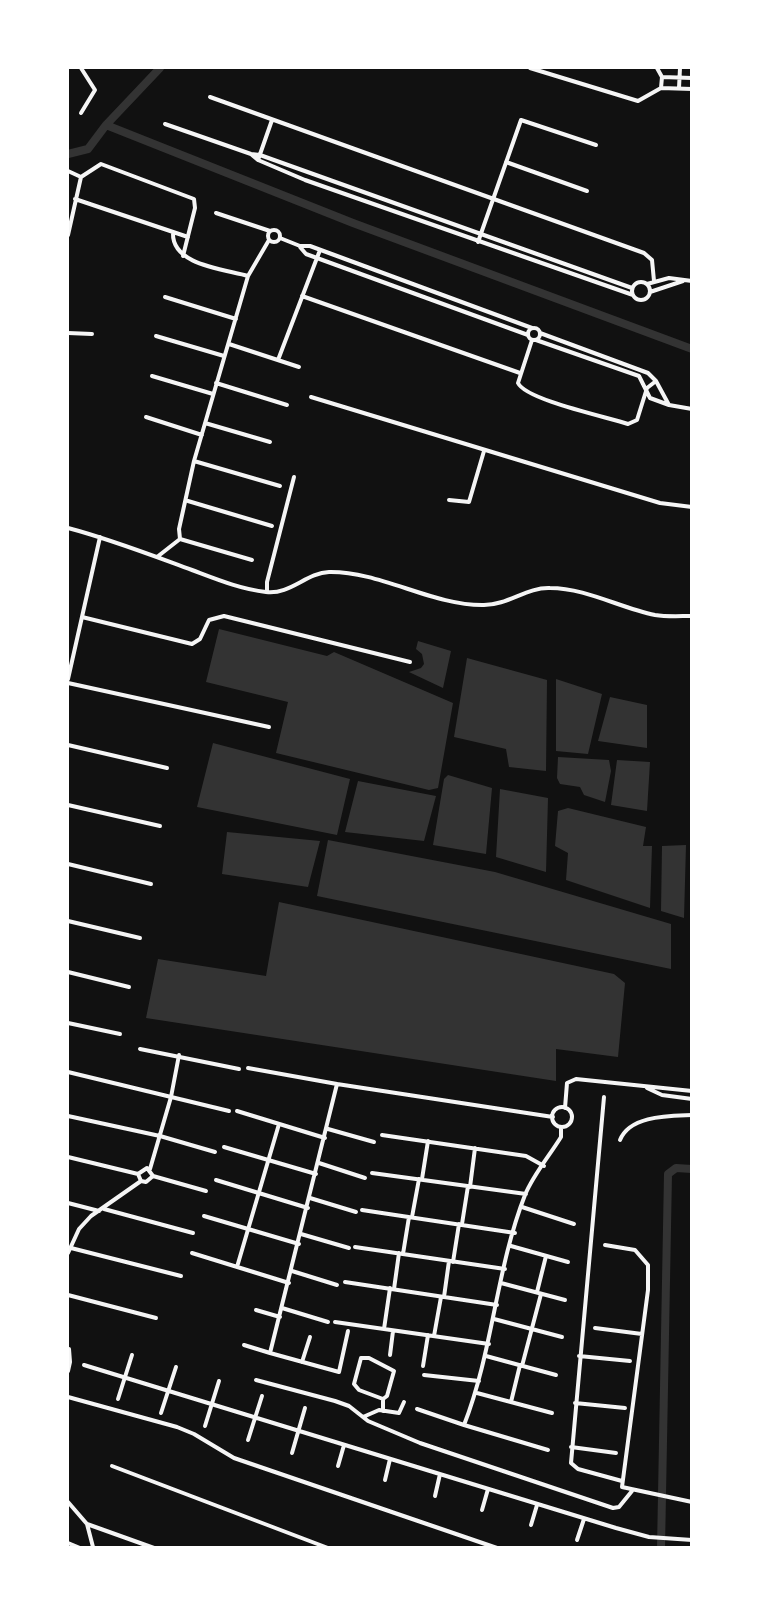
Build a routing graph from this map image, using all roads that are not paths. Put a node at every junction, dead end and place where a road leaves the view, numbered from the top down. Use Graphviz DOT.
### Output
graph roads {
  1 [pos="81,68"];
  2 [pos="530,68"];
  3 [pos="657,68"];
  4 [pos="680,68"];
  5 [pos="662,77"];
  6 [pos="679,78"];
  7 [pos="692,78"];
  8 [pos="661,88"];
  9 [pos="679,88"];
  10 [pos="692,89"];
  11 [pos="210,97"];
  12 [pos="81,112"];
  13 [pos="272,120"];
  14 [pos="165,124"];
  15 [pos="596,145"];
  16 [pos="251,154"];
  17 [pos="260,155"];
  18 [pos="258,160"];
  19 [pos="506,162"];
  20 [pos="68,171"];
  21 [pos="81,177"];
  22 [pos="351,189"];
  23 [pos="587,191"];
  24 [pos="349,196"];
  25 [pos="75,199"];
  26 [pos="494,200"];
  27 [pos="216,213"];
  28 [pos="270,231"];
  29 [pos="173,233"];
  30 [pos="481,234"];
  31 [pos="68,235"];
  32 [pos="188,237"];
  33 [pos="280,238"];
  34 [pos="269,240"];
  35 [pos="478,242"];
  36 [pos="300,246"];
  37 [pos="320,250"];
  38 [pos="183,256"];
  39 [pos="317,258"];
  40 [pos="573,268"];
  41 [pos="248,276"];
  42 [pos="571,276"];
  43 [pos="654,281"];
  44 [pos="684,281"];
  45 [pos="692,281"];
  46 [pos="647,284"];
  47 [pos="632,288"];
  48 [pos="425,289"];
  49 [pos="650,292"];
  50 [pos="633,295"];
  51 [pos="302,296"];
  52 [pos="423,296"];
  53 [pos="165,297"];
  54 [pos="236,319"];
  55 [pos="532,328"];
  56 [pos="68,333"];
  57 [pos="540,333"];
  58 [pos="92,334"];
  59 [pos="528,335"];
  60 [pos="156,336"];
  61 [pos="534,340"];
  62 [pos="229,344"];
  63 [pos="224,356"];
  64 [pos="278,360"];
  65 [pos="299,367"];
  66 [pos="642,370"];
  67 [pos="520,373"];
  68 [pos="153,376"];
  69 [pos="639,376"];
  70 [pos="656,381"];
  71 [pos="216,382"];
  72 [pos="647,388"];
  73 [pos="213,394"];
  74 [pos="311,397"];
  75 [pos="287,405"];
  76 [pos="669,405"];
  77 [pos="692,409"];
  78 [pos="146,417"];
  79 [pos="205,423"];
  80 [pos="202,435"];
  81 [pos="270,442"];
  82 [pos="484,451"];
  83 [pos="194,461"];
  84 [pos="294,477"];
  85 [pos="280,486"];
  86 [pos="449,500"];
  87 [pos="188,501"];
  88 [pos="692,507"];
  89 [pos="272,526"];
  90 [pos="68,528"];
  91 [pos="100,537"];
  92 [pos="180,539"];
  93 [pos="157,557"];
  94 [pos="252,560"];
  95 [pos="267,593"];
  96 [pos="692,616"];
  97 [pos="82,617"];
  98 [pos="410,662"];
  99 [pos="68,681"];
  100 [pos="269,727"];
  101 [pos="68,745"];
  102 [pos="167,768"];
  103 [pos="68,805"];
  104 [pos="160,826"];
  105 [pos="68,864"];
  106 [pos="151,884"];
  107 [pos="68,921"];
  108 [pos="140,938"];
  109 [pos="68,972"];
  110 [pos="129,987"];
  111 [pos="68,1023"];
  112 [pos="120,1034"];
  113 [pos="140,1049"];
  114 [pos="178,1055"];
  115 [pos="248,1068"];
  116 [pos="239,1069"];
  117 [pos="68,1072"];
  118 [pos="337,1084"];
  119 [pos="646,1088"];
  120 [pos="692,1091"];
  121 [pos="171,1097"];
  122 [pos="604,1097"];
  123 [pos="692,1099"];
  124 [pos="565,1108"];
  125 [pos="229,1111"];
  126 [pos="237,1111"];
  127 [pos="692,1115"];
  128 [pos="68,1116"];
  129 [pos="553,1117"];
  130 [pos="279,1124"];
  131 [pos="561,1127"];
  132 [pos="328,1129"];
  133 [pos="160,1136"];
  134 [pos="382,1136"];
  135 [pos="325,1138"];
  136 [pos="620,1140"];
  137 [pos="428,1141"];
  138 [pos="374,1143"];
  139 [pos="224,1147"];
  140 [pos="475,1148"];
  141 [pos="215,1152"];
  142 [pos="68,1157"];
  143 [pos="268,1160"];
  144 [pos="319,1163"];
  145 [pos="544,1166"];
  146 [pos="150,1170"];
  147 [pos="372,1173"];
  148 [pos="138,1174"];
  149 [pos="316,1174"];
  150 [pos="153,1176"];
  151 [pos="365,1178"];
  152 [pos="421,1179"];
  153 [pos="216,1180"];
  154 [pos="141,1181"];
  155 [pos="469,1186"];
  156 [pos="206,1191"];
  157 [pos="258,1193"];
  158 [pos="526,1194"];
  159 [pos="310,1198"];
  160 [pos="68,1203"];
  161 [pos="522,1206"];
  162 [pos="308,1208"];
  163 [pos="101,1210"];
  164 [pos="362,1210"];
  165 [pos="356,1212"];
  166 [pos="204,1216"];
  167 [pos="410,1217"];
  168 [pos="460,1224"];
  169 [pos="574,1224"];
  170 [pos="248,1229"];
  171 [pos="193,1233"];
  172 [pos="514,1233"];
  173 [pos="301,1234"];
  174 [pos="299,1244"];
  175 [pos="604,1245"];
  176 [pos="511,1246"];
  177 [pos="355,1247"];
  178 [pos="70,1248"];
  179 [pos="349,1248"];
  180 [pos="68,1253"];
  181 [pos="192,1253"];
  182 [pos="401,1253"];
  183 [pos="546,1256"];
  184 [pos="451,1262"];
  185 [pos="568,1262"];
  186 [pos="237,1267"];
  187 [pos="504,1269"];
  188 [pos="292,1271"];
  189 [pos="181,1276"];
  190 [pos="345,1282"];
  191 [pos="289,1283"];
  192 [pos="501,1283"];
  193 [pos="337,1285"];
  194 [pos="392,1288"];
  195 [pos="539,1293"];
  196 [pos="68,1295"];
  197 [pos="442,1297"];
  198 [pos="565,1300"];
  199 [pos="496,1305"];
  200 [pos="282,1308"];
  201 [pos="255,1310"];
  202 [pos="280,1317"];
  203 [pos="156,1318"];
  204 [pos="494,1319"];
  205 [pos="328,1322"];
  206 [pos="335,1322"];
  207 [pos="594,1328"];
  208 [pos="384,1329"];
  209 [pos="532,1329"];
  210 [pos="348,1331"];
  211 [pos="393,1331"];
  212 [pos="642,1334"];
  213 [pos="428,1335"];
  214 [pos="434,1336"];
  215 [pos="310,1337"];
  216 [pos="562,1337"];
  217 [pos="489,1344"];
  218 [pos="244,1345"];
  219 [pos="69,1349"];
  220 [pos="270,1353"];
  221 [pos="132,1355"];
  222 [pos="390,1355"];
  223 [pos="486,1356"];
  224 [pos="579,1356"];
  225 [pos="630,1361"];
  226 [pos="303,1362"];
  227 [pos="84,1365"];
  228 [pos="423,1366"];
  229 [pos="521,1366"];
  230 [pos="176,1367"];
  231 [pos="68,1371"];
  232 [pos="423,1374"];
  233 [pos="556,1375"];
  234 [pos="125,1378"];
  235 [pos="256,1380"];
  236 [pos="219,1381"];
  237 [pos="479,1381"];
  238 [pos="169,1391"];
  239 [pos="477,1393"];
  240 [pos="262,1396"];
  241 [pos="68,1397"];
  242 [pos="118,1399"];
  243 [pos="383,1400"];
  244 [pos="404,1402"];
  245 [pos="512,1402"];
  246 [pos="574,1403"];
  247 [pos="212,1404"];
  248 [pos="305,1408"];
  249 [pos="625,1408"];
  250 [pos="417,1409"];
  251 [pos="383,1411"];
  252 [pos="161,1413"];
  253 [pos="552,1413"];
  254 [pos="363,1417"];
  255 [pos="255,1418"];
  256 [pos="464,1425"];
  257 [pos="205,1426"];
  258 [pos="299,1431"];
  259 [pos="248,1440"];
  260 [pos="344,1445"];
  261 [pos="571,1447"];
  262 [pos="548,1450"];
  263 [pos="292,1453"];
  264 [pos="616,1453"];
  265 [pos="390,1459"];
  266 [pos="112,1466"];
  267 [pos="338,1466"];
  268 [pos="440,1474"];
  269 [pos="385,1480"];
  270 [pos="622,1481"];
  271 [pos="488,1489"];
  272 [pos="632,1491"];
  273 [pos="435,1496"];
  274 [pos="68,1502"];
  275 [pos="692,1502"];
  276 [pos="537,1505"];
  277 [pos="482,1510"];
  278 [pos="584,1519"];
  279 [pos="87,1524"];
  280 [pos="531,1525"];
  281 [pos="577,1540"];
  282 [pos="692,1540"];
  283 [pos="68,1543"];
  284 [pos="93,1547"];
  285 [pos="80,1548"];
  286 [pos="154,1548"];
  287 [pos="328,1548"];
  288 [pos="496,1548"];
  1 -- 12 [label="street"];
  2 -- 8 [label="street"];
  3 -- 5 [label="street"];
  4 -- 6 [label="street"];
  5 -- 6 [label="street"];
  5 -- 8 [label="street"];
  6 -- 7 [label="street"];
  6 -- 9 [label="street"];
  8 -- 9 [label="street"];
  9 -- 10 [label="street"];
  11 -- 13 [label="street"];
  13 -- 17 [label="street"];
  13 -- 26 [label="street"];
  14 -- 16 [label="street"];
  15 -- 19 [label="street"];
  16 -- 17 [label="street"];
  16 -- 18 [label="street"];
  17 -- 18 [label="street"];
  17 -- 22 [label="street"];
  18 -- 24 [label="street"];
  19 -- 23 [label="street"];
  19 -- 26 [label="street"];
  20 -- 21 [label="street"];
  21 -- 25 [label="street"];
  21 -- 32 [label="street"];
  22 -- 24 [label="street"];
  22 -- 30 [label="street"];
  24 -- 35 [label="street"];
  25 -- 29 [label="street"];
  25 -- 31 [label="street"];
  26 -- 30 [label="street"];
  26 -- 43 [label="street"];
  27 -- 28 [label="street"];
  28 -- 33 [label="street"];
  28 -- 34 [label="street"];
  29 -- 32 [label="street"];
  29 -- 38 [label="street"];
  30 -- 35 [label="street"];
  30 -- 40 [label="street"];
  32 -- 38 [label="street"];
  33 -- 34 [label="street"];
  33 -- 36 [label="street"];
  34 -- 41 [label="street"];
  35 -- 42 [label="street"];
  36 -- 37 [label="street"];
  36 -- 39 [label="street"];
  37 -- 39 [label="street"];
  37 -- 48 [label="street"];
  38 -- 41 [label="street"];
  39 -- 51 [label="street"];
  39 -- 52 [label="street"];
  40 -- 42 [label="street"];
  40 -- 47 [label="street"];
  41 -- 54 [label="street"];
  42 -- 50 [label="street"];
  43 -- 44 [label="street"];
  43 -- 46 [label="street"];
  44 -- 45 [label="street"];
  44 -- 49 [label="street"];
  46 -- 47 [label="street"];
  46 -- 49 [label="street"];
  47 -- 50 [label="street"];
  48 -- 52 [label="street"];
  48 -- 55 [label="street"];
  49 -- 50 [label="street"];
  51 -- 64 [label="street"];
  51 -- 67 [label="street"];
  52 -- 59 [label="street"];
  53 -- 54 [label="street"];
  54 -- 62 [label="street"];
  55 -- 57 [label="street"];
  55 -- 59 [label="street"];
  56 -- 58 [label="street"];
  57 -- 61 [label="street"];
  57 -- 66 [label="street"];
  59 -- 61 [label="street"];
  60 -- 63 [label="street"];
  61 -- 67 [label="street"];
  61 -- 69 [label="street"];
  62 -- 63 [label="street"];
  62 -- 64 [label="street"];
  63 -- 71 [label="street"];
  64 -- 65 [label="street"];
  66 -- 69 [label="street"];
  66 -- 70 [label="street"];
  67 -- 72 [label="street"];
  68 -- 73 [label="street"];
  69 -- 72 [label="street"];
  70 -- 72 [label="street"];
  70 -- 76 [label="street"];
  71 -- 73 [label="street"];
  71 -- 75 [label="street"];
  72 -- 76 [label="street"];
  73 -- 79 [label="street"];
  74 -- 82 [label="street"];
  76 -- 77 [label="street"];
  78 -- 80 [label="street"];
  79 -- 80 [label="street"];
  79 -- 81 [label="street"];
  80 -- 83 [label="street"];
  82 -- 86 [label="street"];
  82 -- 88 [label="street"];
  83 -- 85 [label="street"];
  83 -- 87 [label="street"];
  84 -- 95 [label="street"];
  87 -- 89 [label="street"];
  87 -- 92 [label="street"];
  90 -- 91 [label="street"];
  91 -- 93 [label="street"];
  91 -- 97 [label="street"];
  92 -- 93 [label="street"];
  92 -- 94 [label="street"];
  93 -- 95 [label="street"];
  95 -- 96 [label="street"];
  97 -- 98 [label="street"];
  97 -- 99 [label="street"];
  99 -- 100 [label="street"];
  101 -- 102 [label="street"];
  103 -- 104 [label="street"];
  105 -- 106 [label="street"];
  107 -- 108 [label="street"];
  109 -- 110 [label="street"];
  111 -- 112 [label="street"];
  113 -- 114 [label="street"];
  114 -- 116 [label="street"];
  114 -- 121 [label="street"];
  115 -- 118 [label="street"];
  117 -- 121 [label="street"];
  118 -- 129 [label="street"];
  118 -- 132 [label="street"];
  119 -- 120 [label="street"];
  119 -- 123 [label="street"];
  119 -- 124 [label="street"];
  121 -- 125 [label="street"];
  121 -- 133 [label="street"];
  122 -- 224 [label="street"];
  124 -- 129 [label="street"];
  124 -- 131 [label="street"];
  126 -- 130 [label="street"];
  127 -- 136 [label="street"];
  128 -- 133 [label="street"];
  129 -- 131 [label="street"];
  130 -- 135 [label="street"];
  130 -- 143 [label="street"];
  131 -- 145 [label="street"];
  132 -- 135 [label="street"];
  132 -- 138 [label="street"];
  133 -- 141 [label="street"];
  133 -- 146 [label="street"];
  134 -- 137 [label="street"];
  135 -- 144 [label="street"];
  137 -- 140 [label="street"];
  137 -- 152 [label="street"];
  139 -- 143 [label="street"];
  140 -- 145 [label="street"];
  140 -- 155 [label="street"];
  142 -- 148 [label="street"];
  143 -- 149 [label="street"];
  143 -- 157 [label="street"];
  144 -- 149 [label="street"];
  144 -- 151 [label="street"];
  145 -- 158 [label="street"];
  146 -- 148 [label="street"];
  146 -- 150 [label="street"];
  147 -- 152 [label="street"];
  148 -- 154 [label="street"];
  149 -- 159 [label="street"];
  150 -- 154 [label="street"];
  150 -- 156 [label="street"];
  152 -- 155 [label="street"];
  152 -- 167 [label="street"];
  153 -- 157 [label="street"];
  154 -- 163 [label="street"];
  155 -- 158 [label="street"];
  155 -- 168 [label="street"];
  157 -- 162 [label="street"];
  157 -- 170 [label="street"];
  158 -- 161 [label="street"];
  159 -- 162 [label="street"];
  159 -- 165 [label="street"];
  160 -- 163 [label="street"];
  161 -- 169 [label="street"];
  161 -- 172 [label="street"];
  162 -- 173 [label="street"];
  163 -- 171 [label="street"];
  163 -- 178 [label="street"];
  164 -- 167 [label="street"];
  166 -- 170 [label="street"];
  167 -- 168 [label="street"];
  167 -- 182 [label="street"];
  168 -- 172 [label="street"];
  168 -- 184 [label="street"];
  170 -- 174 [label="street"];
  170 -- 186 [label="street"];
  172 -- 176 [label="street"];
  173 -- 174 [label="street"];
  173 -- 179 [label="street"];
  174 -- 188 [label="street"];
  175 -- 212 [label="street"];
  176 -- 183 [label="street"];
  176 -- 187 [label="street"];
  177 -- 182 [label="street"];
  178 -- 180 [label="street"];
  178 -- 189 [label="street"];
  181 -- 186 [label="street"];
  182 -- 184 [label="street"];
  182 -- 194 [label="street"];
  183 -- 185 [label="street"];
  183 -- 195 [label="street"];
  184 -- 187 [label="street"];
  184 -- 197 [label="street"];
  186 -- 191 [label="street"];
  187 -- 192 [label="street"];
  188 -- 191 [label="street"];
  188 -- 193 [label="street"];
  190 -- 194 [label="street"];
  191 -- 200 [label="street"];
  192 -- 195 [label="street"];
  192 -- 199 [label="street"];
  194 -- 197 [label="street"];
  194 -- 208 [label="street"];
  195 -- 198 [label="street"];
  195 -- 209 [label="street"];
  196 -- 203 [label="street"];
  197 -- 199 [label="street"];
  197 -- 214 [label="street"];
  199 -- 204 [label="street"];
  200 -- 202 [label="street"];
  200 -- 205 [label="street"];
  201 -- 202 [label="street"];
  202 -- 220 [label="street"];
  204 -- 209 [label="street"];
  204 -- 217 [label="street"];
  206 -- 208 [label="street"];
  207 -- 212 [label="street"];
  208 -- 211 [label="street"];
  209 -- 216 [label="street"];
  209 -- 229 [label="street"];
  210 -- 226 [label="street"];
  211 -- 213 [label="street"];
  211 -- 222 [label="street"];
  212 -- 270 [label="street"];
  213 -- 214 [label="street"];
  213 -- 228 [label="street"];
  214 -- 217 [label="street"];
  215 -- 226 [label="street"];
  217 -- 223 [label="street"];
  218 -- 220 [label="street"];
  219 -- 231 [label="street"];
  220 -- 226 [label="street"];
  221 -- 234 [label="street"];
  223 -- 229 [label="street"];
  223 -- 237 [label="street"];
  224 -- 225 [label="street"];
  224 -- 246 [label="street"];
  227 -- 234 [label="street"];
  229 -- 233 [label="street"];
  229 -- 245 [label="street"];
  230 -- 238 [label="street"];
  232 -- 237 [label="street"];
  234 -- 238 [label="street"];
  234 -- 242 [label="street"];
  235 -- 254 [label="street"];
  236 -- 247 [label="street"];
  237 -- 239 [label="street"];
  238 -- 247 [label="street"];
  238 -- 252 [label="street"];
  239 -- 245 [label="street"];
  239 -- 256 [label="street"];
  240 -- 255 [label="street"];
  241 -- 288 [label="street"];
  243 -- 243 [label="street"];
  243 -- 251 [label="street"];
  244 -- 251 [label="street"];
  245 -- 253 [label="street"];
  246 -- 249 [label="street"];
  246 -- 261 [label="street"];
  247 -- 255 [label="street"];
  247 -- 257 [label="street"];
  248 -- 258 [label="street"];
  250 -- 256 [label="street"];
  251 -- 254 [label="street"];
  254 -- 272 [label="street"];
  255 -- 258 [label="street"];
  255 -- 259 [label="street"];
  256 -- 262 [label="street"];
  258 -- 260 [label="street"];
  258 -- 263 [label="street"];
  260 -- 265 [label="street"];
  260 -- 267 [label="street"];
  261 -- 264 [label="street"];
  261 -- 270 [label="street"];
  265 -- 268 [label="street"];
  265 -- 269 [label="street"];
  266 -- 287 [label="street"];
  268 -- 271 [label="street"];
  268 -- 273 [label="street"];
  270 -- 272 [label="street"];
  271 -- 276 [label="street"];
  271 -- 277 [label="street"];
  272 -- 275 [label="street"];
  274 -- 279 [label="street"];
  276 -- 278 [label="street"];
  276 -- 280 [label="street"];
  278 -- 281 [label="street"];
  278 -- 282 [label="street"];
  279 -- 284 [label="street"];
  279 -- 286 [label="street"];
  283 -- 285 [label="street"];
}
